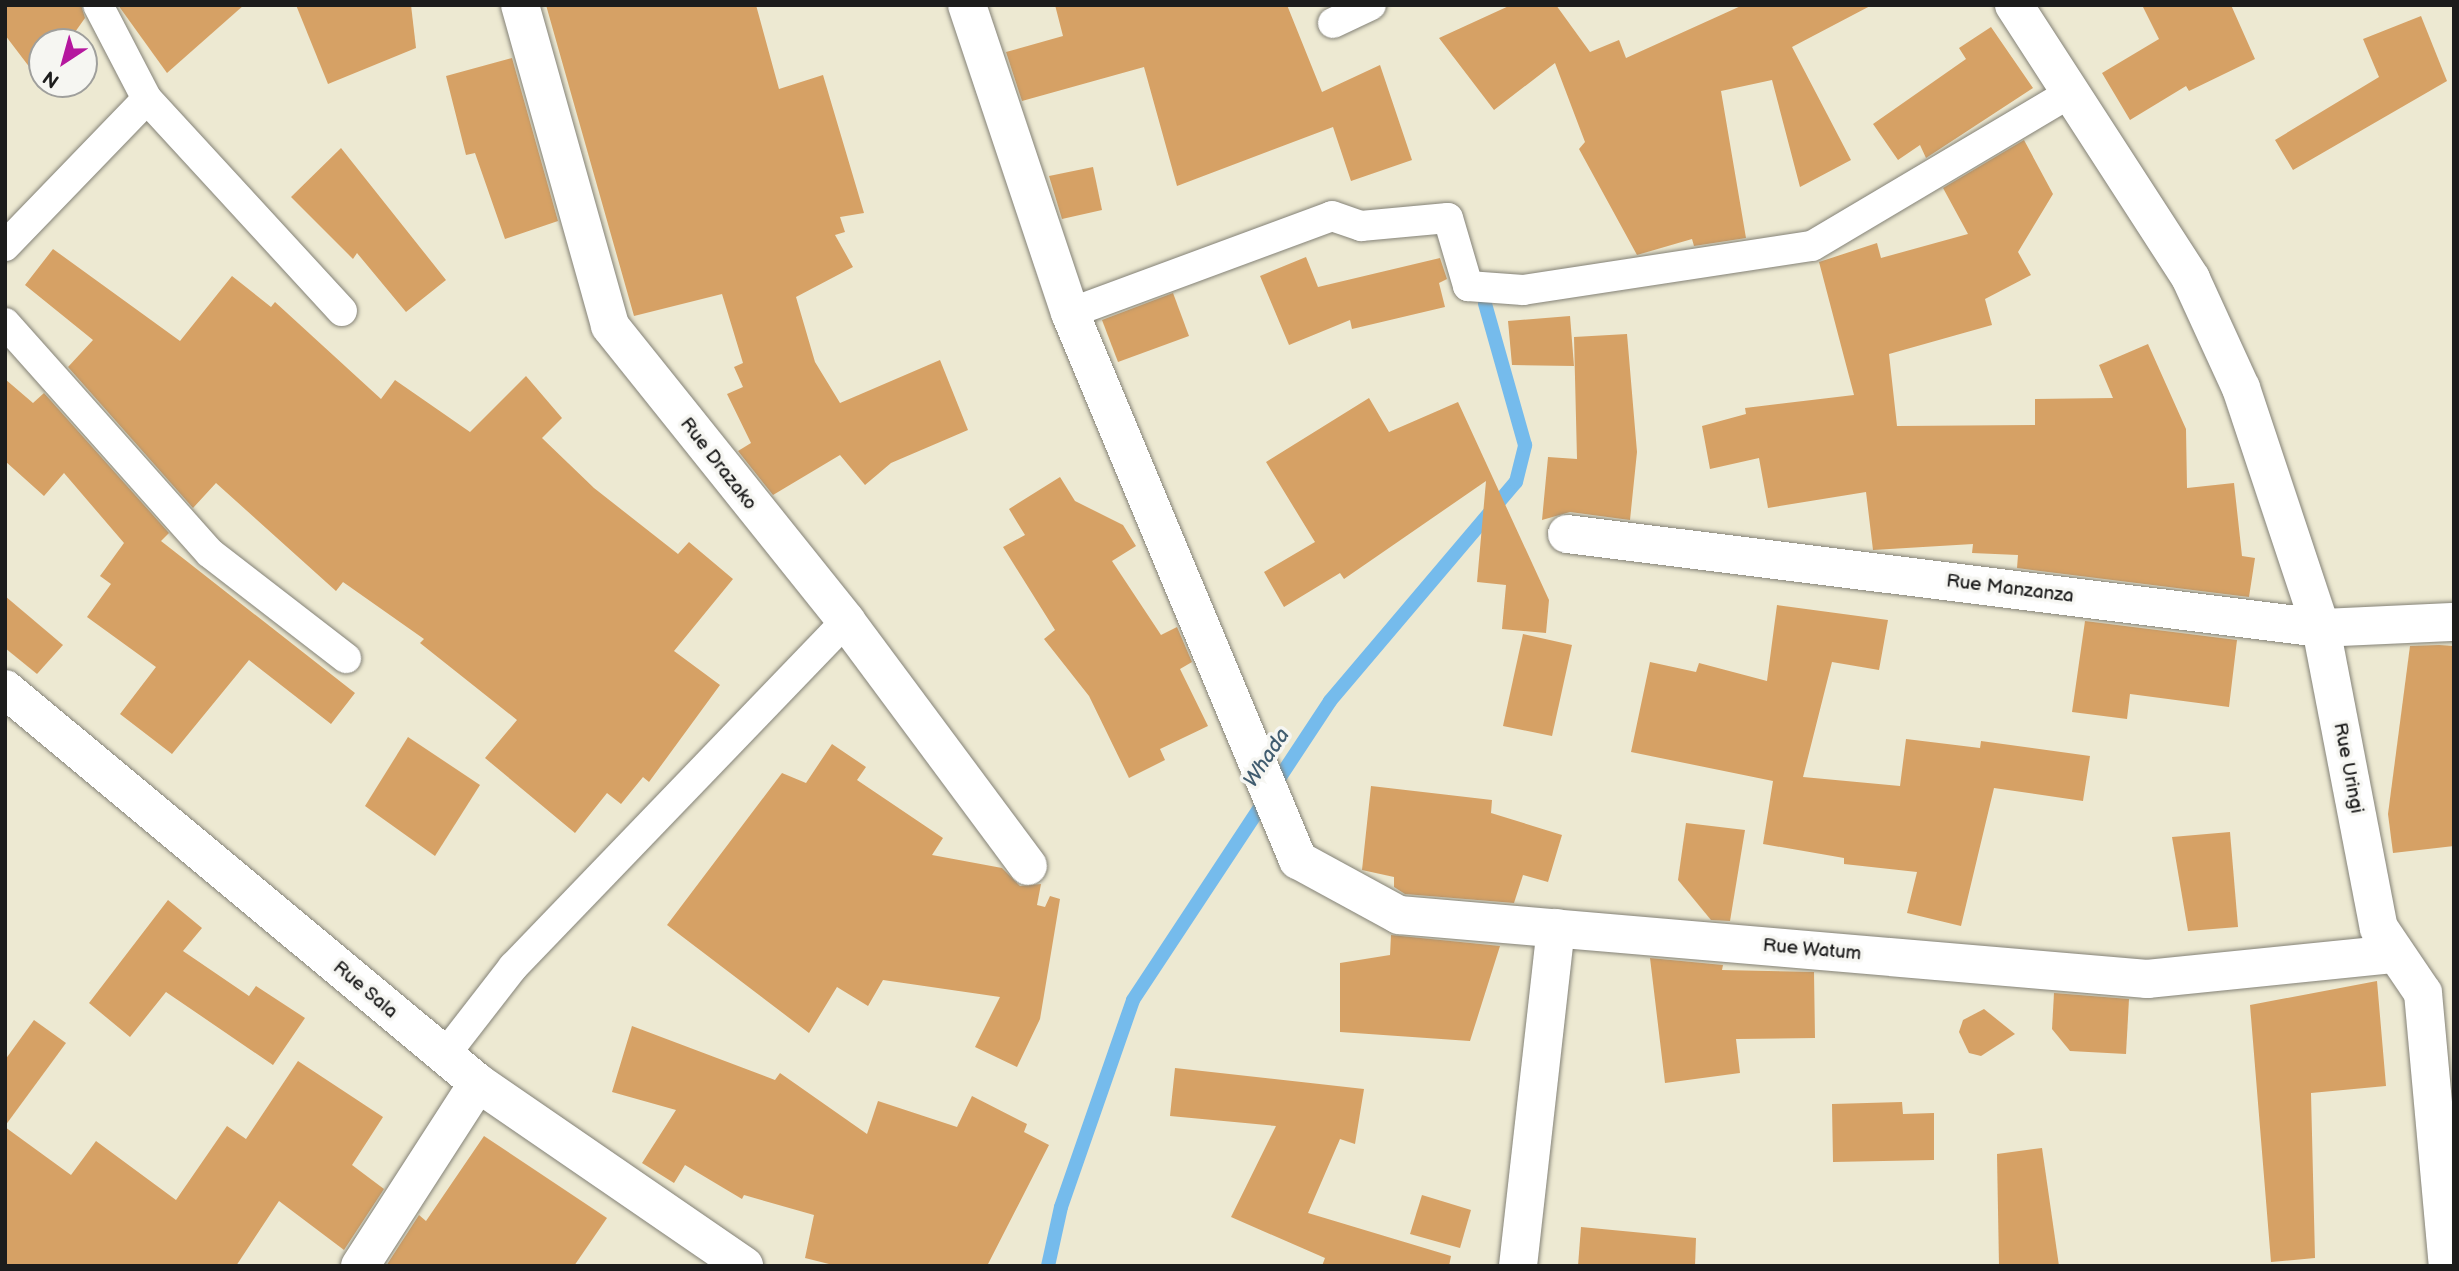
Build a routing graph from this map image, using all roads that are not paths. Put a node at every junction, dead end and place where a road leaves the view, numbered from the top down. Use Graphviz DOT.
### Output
graph roads {
  1 [pos="98,5"];
  2 [pos="520,5"];
  3 [pos="967,5"];
  4 [pos="1371,5"];
  5 [pos="2014,5"];
  6 [pos="1333,23"];
  7 [pos="2073,91"];
  8 [pos="147,99"];
  9 [pos="5,246"];
  10 [pos="342,311"];
  11 [pos="1070,313"];
  12 [pos="5,323"];
  13 [pos="1567,534"];
  14 [pos="846,621"];
  15 [pos="2454,622"];
  16 [pos="2321,628"];
  17 [pos="346,658"];
  18 [pos="5,689"];
  19 [pos="1028,866"];
  20 [pos="1556,928"];
  21 [pos="2395,954"];
  22 [pos="444,1056"];
  23 [pos="478,1083"];
  24 [pos="359,1266"];
  25 [pos="744,1266"];
  26 [pos="1518,1266"];
  27 [pos="2448,1266"];
  1 -- 8 [label="lane"];
  2 -- 14 [label="street, Rue Drazako"];
  3 -- 11 [label="street, Rue Watum"];
  4 -- 6 [label="lane"];
  5 -- 7 [label="street, Rue Uringi"];
  7 -- 11 [label="lane"];
  7 -- 16 [label="street, Rue Uringi"];
  8 -- 9 [label="lane"];
  8 -- 10 [label="lane"];
  11 -- 20 [label="street, Rue Watum"];
  12 -- 17 [label="lane"];
  13 -- 16 [label="street, Rue Manzanza"];
  14 -- 19 [label="street, Rue Drazako"];
  14 -- 22 [label="lane"];
  15 -- 16 [label="street, Rue Manzanza"];
  16 -- 21 [label="street, Rue Uringi"];
  18 -- 22 [label="street, Rue Sala"];
  20 -- 21 [label="street, Rue Watum"];
  20 -- 26 [label="street"];
  21 -- 27 [label="street, Rue Uringi"];
  22 -- 23 [label="street, Rue Sala"];
  23 -- 24 [label="street"];
  23 -- 25 [label="street, Rue Sala"];
}
